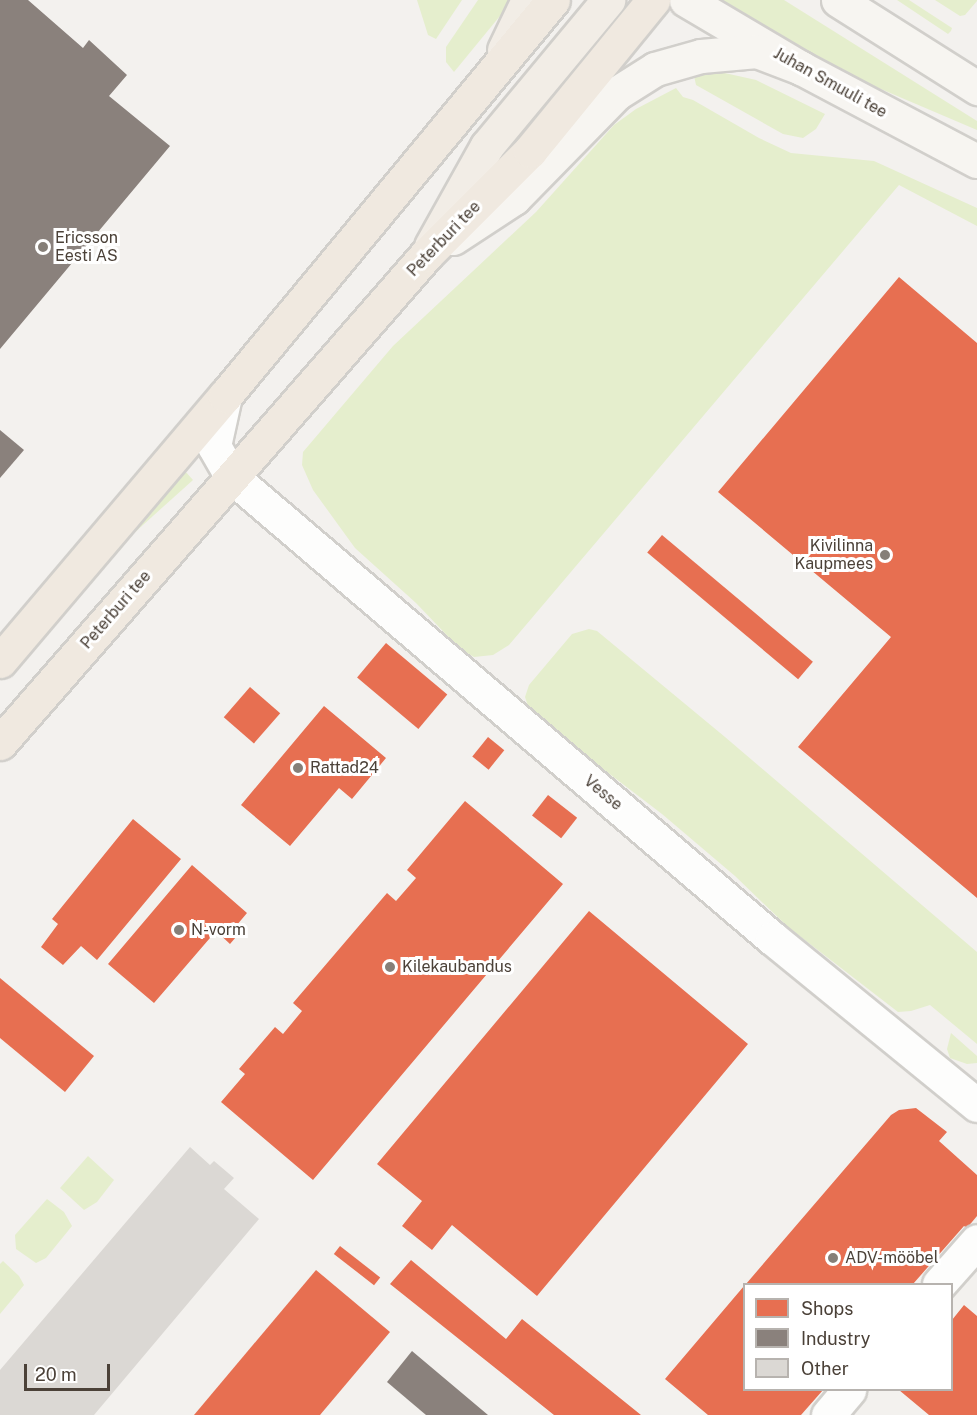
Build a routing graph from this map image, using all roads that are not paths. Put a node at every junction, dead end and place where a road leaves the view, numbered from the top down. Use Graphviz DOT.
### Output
graph roads {
  1 [pos="528,0"];
  2 [pos="553,0"];
  3 [pos="608,0"];
  4 [pos="653,0"];
  5 [pos="686,0"];
  6 [pos="838,0"];
  7 [pos="860,0"];
  8 [pos="900,38"];
  9 [pos="801,68"];
  10 [pos="495,70"];
  11 [pos="977,88"];
  12 [pos="977,161"];
  13 [pos="426,255"];
  14 [pos="225,396"];
  15 [pos="232,477"];
  16 [pos="0,661"];
  17 [pos="0,742"];
  18 [pos="977,1105"];
  19 [pos="977,1241"];
  20 [pos="940,1283"];
  21 [pos="847,1391"];
  22 [pos="828,1415"];
  1 -- 10 [label="main road"];
  2 -- 10 [label="highway"];
  3 -- 13 [label="main road"];
  4 -- 13 [label="highway, Peterburi tee"];
  5 -- 9 [label="main road, Juhan Smuuli tee"];
  6 -- 8 [label="main road"];
  7 -- 8 [label="main road"];
  8 -- 11 [label="main road"];
  9 -- 12 [label="main road, Juhan Smuuli tee"];
  9 -- 13 [label="main road"];
  10 -- 14 [label="highway"];
  13 -- 15 [label="highway, Peterburi tee"];
  14 -- 15 [label="street"];
  14 -- 16 [label="highway"];
  15 -- 17 [label="highway, Peterburi tee"];
  15 -- 18 [label="street, Vesse"];
  19 -- 20 [label="street"];
  21 -- 22 [label="street"];
}
